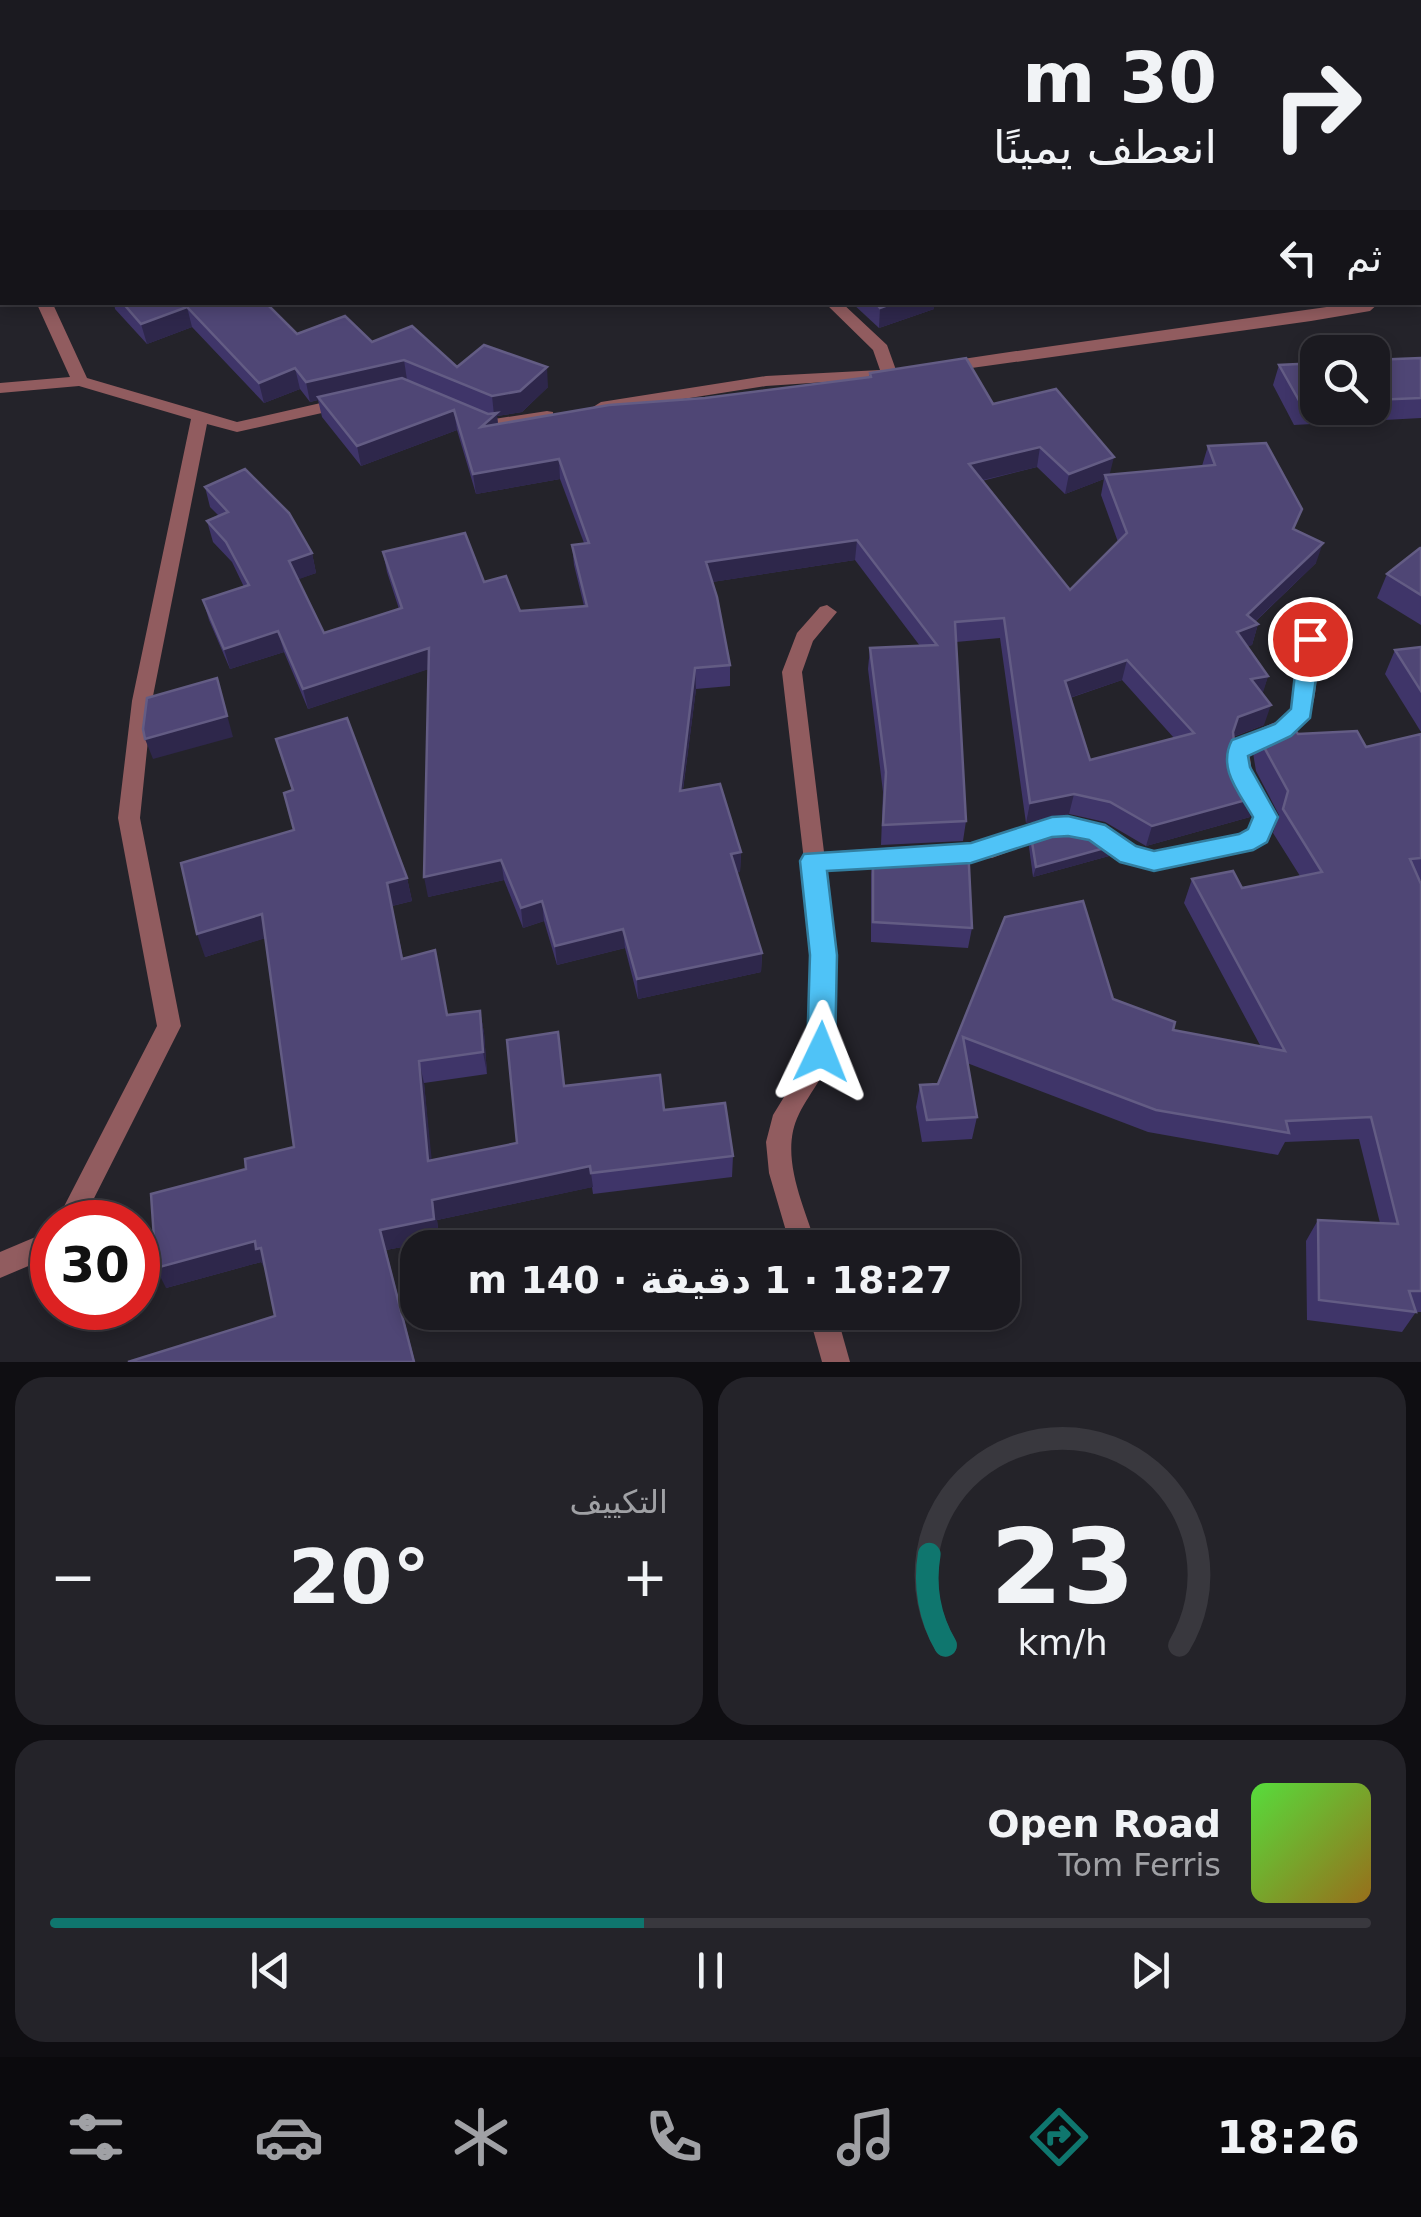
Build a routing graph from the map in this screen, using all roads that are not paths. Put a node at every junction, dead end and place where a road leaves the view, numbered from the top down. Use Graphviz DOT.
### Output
graph roads {
  1 [pos="45,305"];
  2 [pos="833,305"];
  3 [pos="1369,305"];
  4 [pos="889,374"];
  5 [pos="80,381"];
  6 [pos="0,388"];
  7 [pos="370,397"];
  8 [pos="590,409"];
  9 [pos="458,410"];
  10 [pos="570,412"];
  11 [pos="200,416"];
  12 [pos="828,612"];
  13 [pos="1310,639"];
  14 [pos="813,861"];
  15 [pos="80,1200"];
  16 [pos="799,1230"];
  17 [pos="30,1252"];
  18 [pos="0,1265"];
  19 [pos="827,1330"];
  20 [pos="836,1362"];
  1 -- 5 [label="street"];
  2 -- 4 [label="street"];
  3 -- 4 [label="street"];
  4 -- 8 [label="street"];
  5 -- 6 [label="street"];
  5 -- 11 [label="street"];
  7 -- 11 [label="street"];
  9 -- 10 [label="street"];
  11 -- 15 [label="street"];
  12 -- 14 [label="street"];
  13 -- 14 [label="street"];
  14 -- 16 [label="street"];
  17 -- 18 [label="street"];
  19 -- 20 [label="street"];
}
